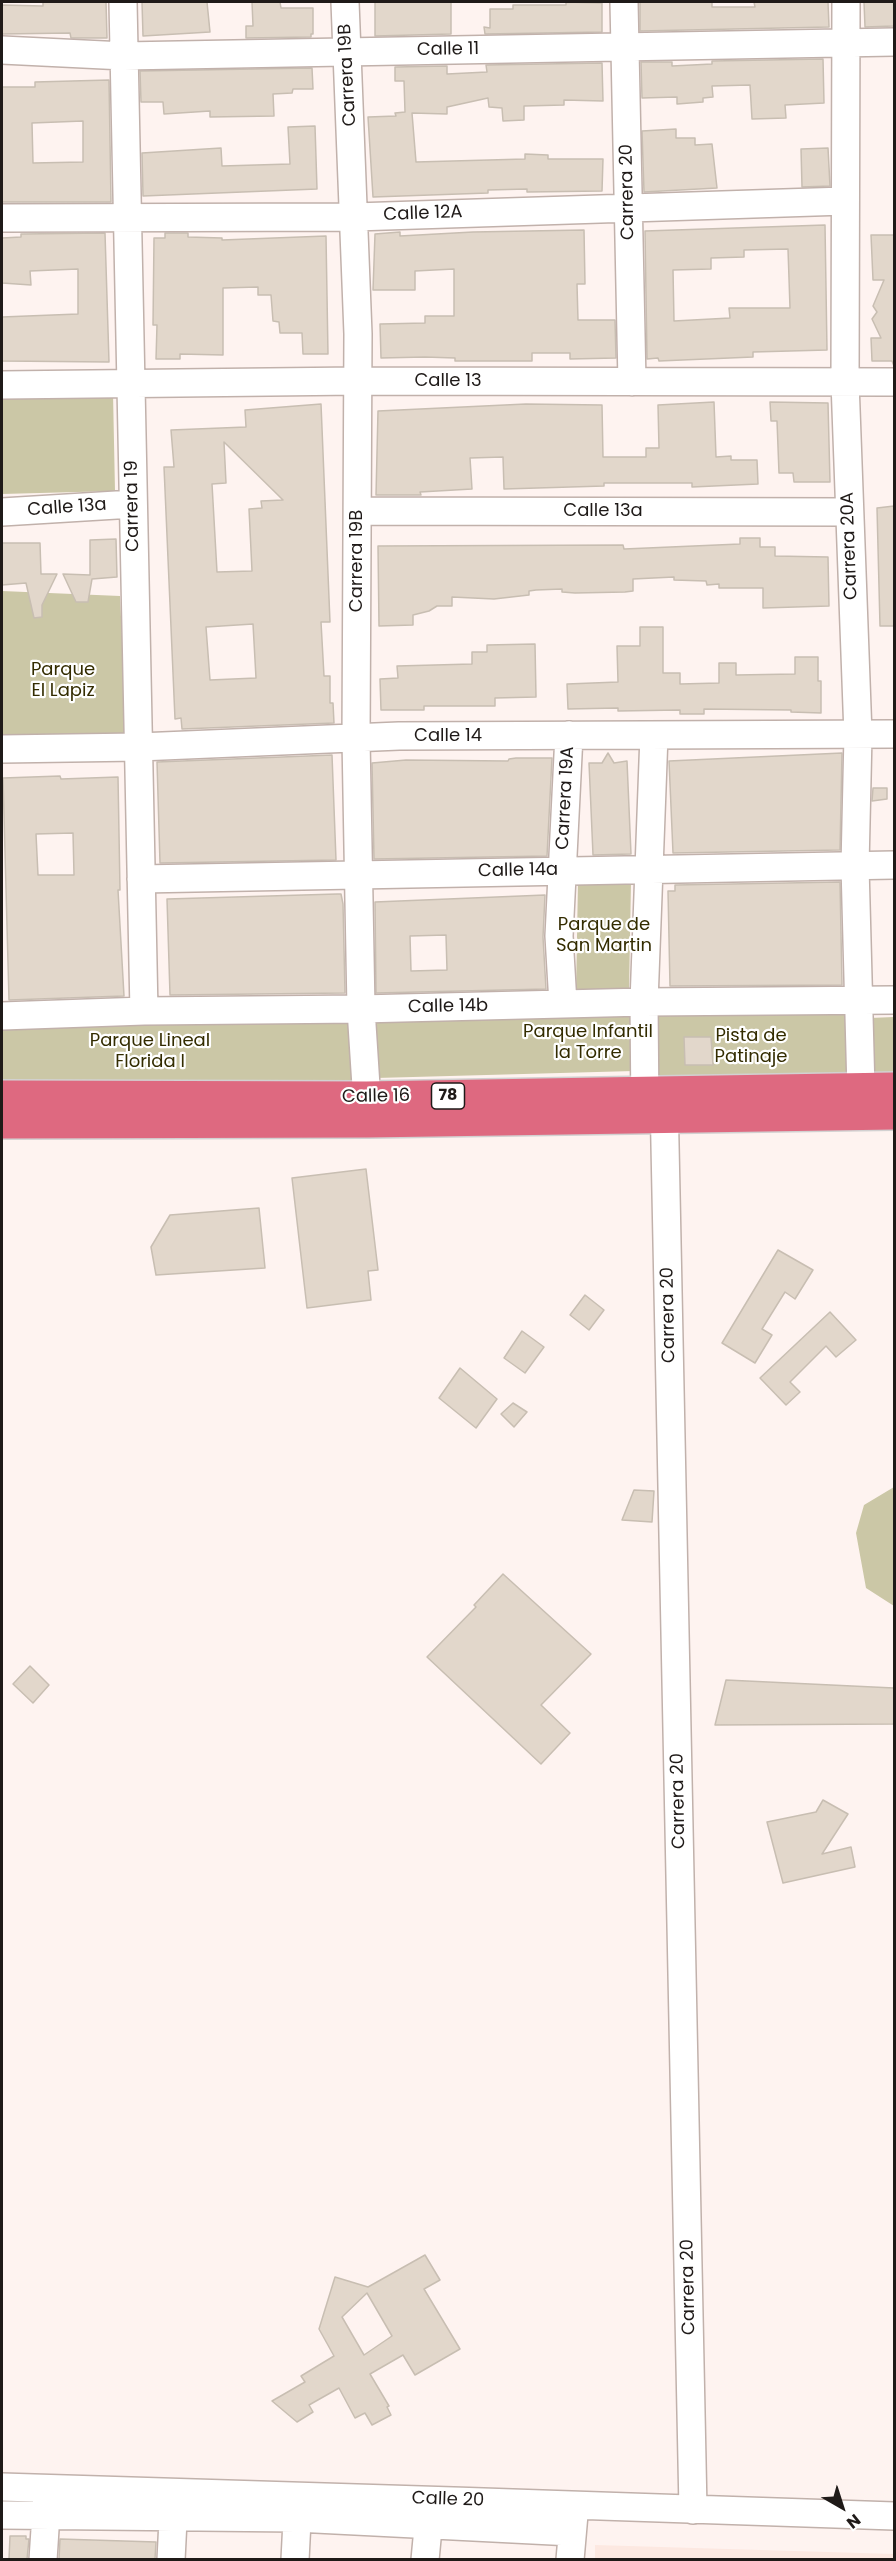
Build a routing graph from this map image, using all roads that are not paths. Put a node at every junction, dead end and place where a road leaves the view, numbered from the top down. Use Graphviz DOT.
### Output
graph roads {
  1 [pos="123,2"];
  2 [pos="345,2"];
  3 [pos="624,2"];
  4 [pos="846,2"];
  5 [pos="894,42"];
  6 [pos="847,43"];
  7 [pos="625,47"];
  8 [pos="2,50"];
  9 [pos="345,51"];
  10 [pos="124,56"];
  11 [pos="845,201"];
  12 [pos="628,207"];
  13 [pos="127,216"];
  14 [pos="355,217"];
  15 [pos="2,218"];
  16 [pos="358,381"];
  17 [pos="632,382"];
  18 [pos="845,382"];
  19 [pos="894,382"];
  20 [pos="131,383"];
  21 [pos="2,385"];
  22 [pos="133,504"];
  23 [pos="358,511"];
  24 [pos="2,512"];
  25 [pos="848,512"];
  26 [pos="894,734"];
  27 [pos="569,735"];
  28 [pos="654,735"];
  29 [pos="858,735"];
  30 [pos="356,739"];
  31 [pos="139,747"];
  32 [pos="2,749"];
  33 [pos="894,865"];
  34 [pos="855,866"];
  35 [pos="562,870"];
  36 [pos="648,871"];
  37 [pos="358,874"];
  38 [pos="141,879"];
  39 [pos="858,1000"];
  40 [pos="894,1000"];
  41 [pos="644,1002"];
  42 [pos="562,1004"];
  43 [pos="362,1009"];
  44 [pos="144,1011"];
  45 [pos="2,1016"];
  46 [pos="894,1089"];
  47 [pos="861,1090"];
  48 [pos="2,1097"];
  49 [pos="655,1105"];
  50 [pos="367,1109"];
  51 [pos="894,1113"];
  52 [pos="2,1122"];
  53 [pos="2,2487"];
  54 [pos="48,2488"];
  55 [pos="575,2504"];
  56 [pos="173,2505"];
  57 [pos="298,2506"];
  58 [pos="693,2510"];
  59 [pos="429,2512"];
  60 [pos="2,2515"];
  61 [pos="46,2516"];
  62 [pos="894,2516"];
  63 [pos="572,2532"];
  64 [pos="43,2559"];
  65 [pos="171,2559"];
  66 [pos="295,2559"];
  67 [pos="425,2559"];
  68 [pos="570,2559"];
  1 -- 10 [label="street, Carrera 19"];
  2 -- 9 [label="street, Carrera 19B"];
  3 -- 7 [label="street, Carrera 20"];
  4 -- 6 [label="street, Carrera 20A"];
  5 -- 6 [label="street, Calle 11"];
  6 -- 7 [label="street, Calle 11"];
  6 -- 11 [label="street, Carrera 20A"];
  7 -- 9 [label="street, Calle 11"];
  7 -- 12 [label="street, Carrera 20"];
  8 -- 10 [label="street, Calle 11"];
  9 -- 10 [label="street, Calle 11"];
  9 -- 14 [label="street, Carrera 19B"];
  10 -- 13 [label="street, Carrera 19"];
  11 -- 12 [label="street, Calle 12A"];
  11 -- 18 [label="street, Carrera 20A"];
  12 -- 14 [label="street, Calle 12A"];
  12 -- 17 [label="street, Carrera 20"];
  13 -- 14 [label="street, Calle 12A"];
  13 -- 15 [label="street, Calle 12A"];
  13 -- 20 [label="street, Carrera 19"];
  14 -- 16 [label="street, Carrera 19B"];
  16 -- 17 [label="street, Calle 13"];
  16 -- 20 [label="street, Calle 13"];
  16 -- 23 [label="street, Carrera 19B"];
  17 -- 18 [label="street, Calle 13"];
  18 -- 19 [label="street, Calle 13"];
  18 -- 25 [label="street, Carrera 20A"];
  20 -- 21 [label="street, Calle 13"];
  20 -- 22 [label="street, Carrera 19"];
  22 -- 24 [label="street, Calle 13a"];
  22 -- 31 [label="street, Carrera 19"];
  23 -- 25 [label="street, Calle 13a"];
  23 -- 30 [label="street, Carrera 19B"];
  25 -- 29 [label="street, Carrera 20A"];
  26 -- 29 [label="street, Calle 14"];
  27 -- 28 [label="street, Calle 14"];
  27 -- 30 [label="street, Calle 14"];
  27 -- 35 [label="street, Carrera 19A"];
  28 -- 29 [label="street, Calle 14"];
  28 -- 36 [label="street"];
  29 -- 34 [label="street, Carrera 20A"];
  30 -- 31 [label="street, Calle 14"];
  30 -- 37 [label="street, Carrera 19B"];
  31 -- 32 [label="street, Calle 14"];
  31 -- 38 [label="street, Carrera 19"];
  33 -- 34 [label="street, Calle 14a"];
  34 -- 36 [label="street, Calle 14a"];
  34 -- 39 [label="street, Carrera 20A"];
  35 -- 36 [label="street, Calle 14a"];
  35 -- 37 [label="street, Calle 14a"];
  35 -- 42 [label="street, Carrera 19A"];
  36 -- 41 [label="street"];
  37 -- 38 [label="street, Calle 14a"];
  37 -- 43 [label="street, Carrera 19B"];
  38 -- 44 [label="street, Carrera 19"];
  39 -- 40 [label="street, Calle 14b"];
  39 -- 41 [label="street, Calle 14b"];
  39 -- 47 [label="street, Carrera 20A"];
  41 -- 42 [label="street, Calle 14b"];
  41 -- 49 [label="street"];
  42 -- 43 [label="street, Calle 14b"];
  43 -- 44 [label="street, Calle 14b"];
  43 -- 50 [label="street, Carrera 19B"];
  44 -- 45 [label="street, Calle 14b"];
  46 -- 47 [label="highway, Calle 16 / 78"];
  47 -- 49 [label="highway, Calle 16 / 78"];
  48 -- 50 [label="highway, Calle 16 / 78"];
  49 -- 50 [label="highway, Calle 16 / 78"];
  49 -- 51 [label="highway, Calle 16 / 78"];
  49 -- 58 [label="street, Carrera 20"];
  50 -- 52 [label="highway, Calle 16 / 78"];
  53 -- 54 [label="street, Calle 20"];
  54 -- 56 [label="street, Calle 20"];
  54 -- 61 [label="street"];
  55 -- 58 [label="street, Calle 20"];
  55 -- 59 [label="street, Calle 20"];
  55 -- 63 [label="street"];
  56 -- 57 [label="street, Calle 20"];
  56 -- 61 [label="street"];
  56 -- 65 [label="street"];
  57 -- 59 [label="street, Calle 20"];
  57 -- 66 [label="street"];
  58 -- 62 [label="street, Calle 20"];
  59 -- 63 [label="street"];
  59 -- 67 [label="street"];
  60 -- 61 [label="street"];
  61 -- 64 [label="street"];
  63 -- 68 [label="street"];
}
